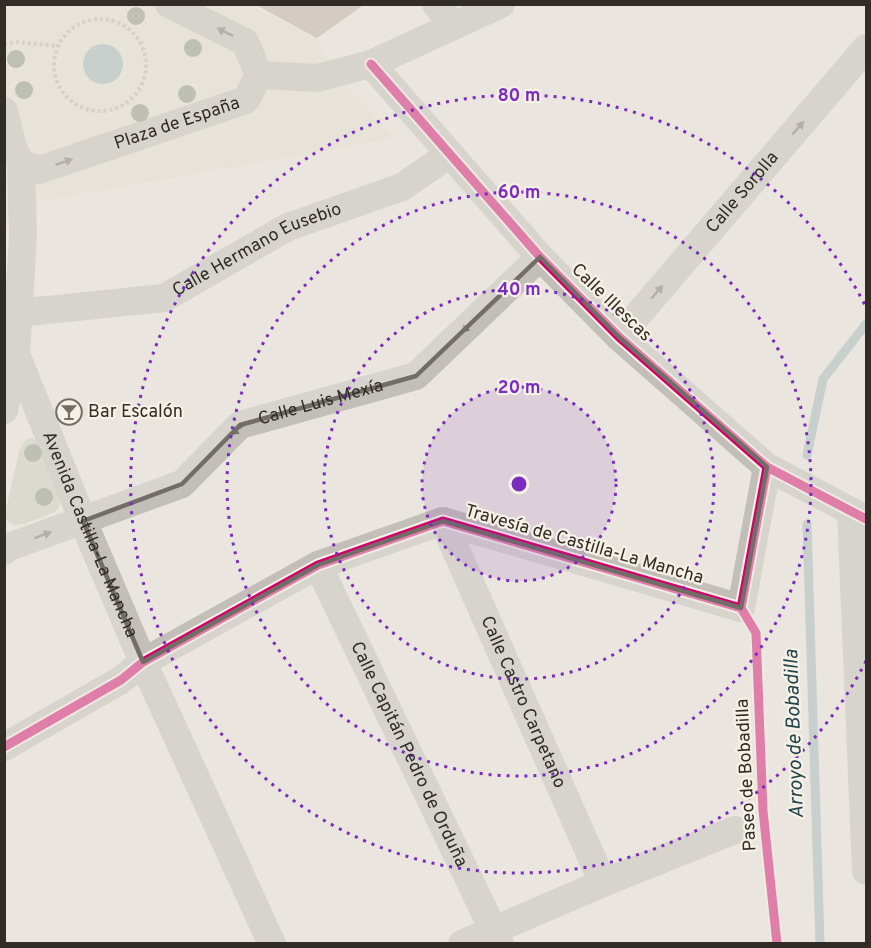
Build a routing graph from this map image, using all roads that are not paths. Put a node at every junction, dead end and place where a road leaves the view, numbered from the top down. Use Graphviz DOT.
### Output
graph roads {
  1 [pos="169,4"];
  2 [pos="436,4"];
  3 [pos="501,4"];
  4 [pos="454,26"];
  5 [pos="867,48"];
  6 [pos="371,64"];
  7 [pos="259,75"];
  8 [pos="4,111"];
  9 [pos="450,154"];
  10 [pos="21,163"];
  11 [pos="13,207"];
  12 [pos="540,257"];
  13 [pos="18,313"];
  14 [pos="619,337"];
  15 [pos="16,354"];
  16 [pos="4,410"];
  17 [pos="773,470"];
  18 [pos="851,511"];
  19 [pos="82,521"];
  20 [pos="443,521"];
  21 [pos="4,551"];
  22 [pos="318,565"];
  23 [pos="143,662"];
  24 [pos="4,747"];
  25 [pos="735,830"];
  26 [pos="867,871"];
  27 [pos="603,883"];
  28 [pos="496,936"];
  29 [pos="272,944"];
  30 [pos="462,944"];
  7 -- 1 [label="street, one-way"];
  2 -- 4 [label="street"];
  3 -- 4 [label="street"];
  4 -- 6 [label="street"];
  14 -- 5 [label="street, Calle Sorolla, one-way"];
  6 -- 7 [label="street"];
  6 -- 9 [label="street, Calle Illescas"];
  10 -- 7 [label="street, Plaza de España, one-way"];
  8 -- 10 [label="street"];
  9 -- 12 [label="street, Calle Illescas"];
  9 -- 13 [label="street, Calle Hermano Eusebio"];
  10 -- 11 [label="street"];
  11 -- 13 [label="street"];
  12 -- 14 [label="street, Calle Illescas"];
  12 -- 19 [label="street, Calle Luis Mexía, one-way"];
  13 -- 15 [label="street"];
  14 -- 17 [label="street, Calle Illescas"];
  15 -- 16 [label="street"];
  15 -- 19 [label="street, Avenida Castilla-La Mancha"];
  17 -- 18 [label="street, Calle Illescas"];
  17 -- 20 [label="street, Travesía de Castilla-La Mancha"];
  18 -- 26 [label="street"];
  21 -- 19 [label="street, Calle Luis Mexía, one-way"];
  19 -- 23 [label="street, Avenida Castilla-La Mancha"];
  20 -- 22 [label="street, Travesía de Castilla-La Mancha"];
  20 -- 27 [label="street, Calle Castro Carpetano"];
  22 -- 23 [label="street, Travesía de Castilla-La Mancha"];
  22 -- 28 [label="street, Calle Capitán Pedro de Orduña"];
  23 -- 24 [label="street, Travesía de Castilla-La Mancha"];
  23 -- 29 [label="street, Avenida Castilla-La Mancha"];
  25 -- 27 [label="street"];
  27 -- 28 [label="street"];
  28 -- 30 [label="street"];
}
